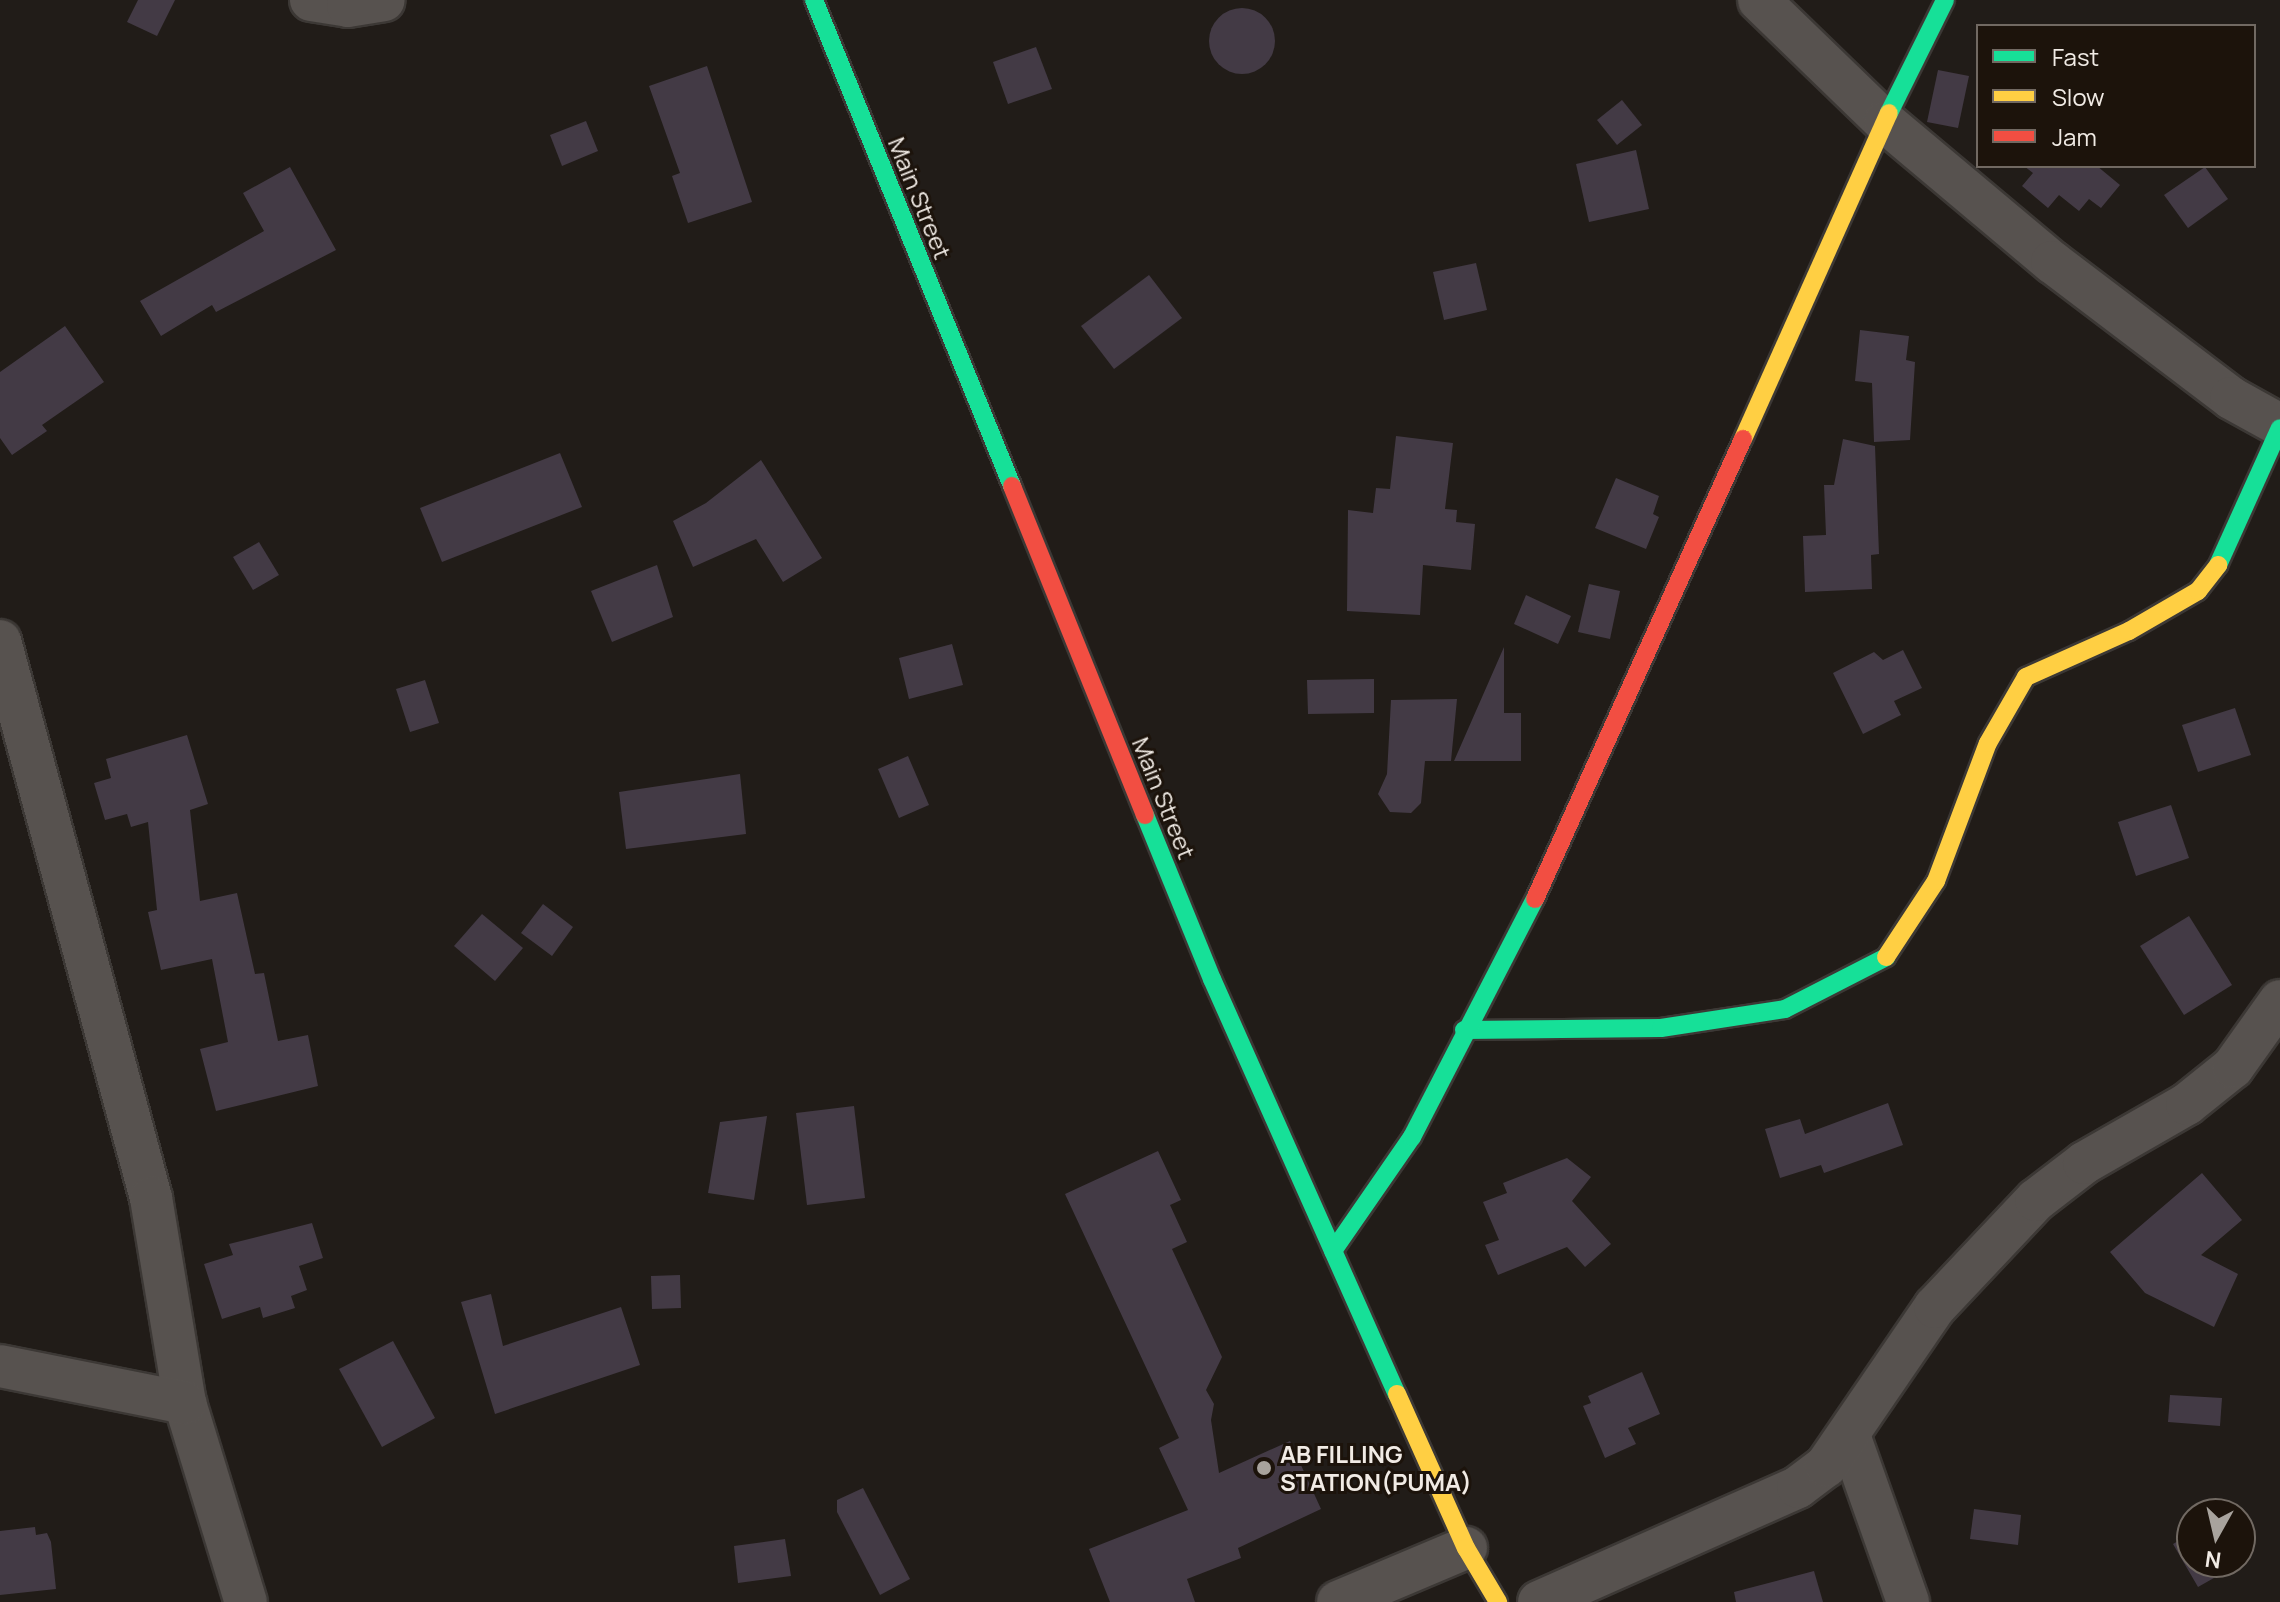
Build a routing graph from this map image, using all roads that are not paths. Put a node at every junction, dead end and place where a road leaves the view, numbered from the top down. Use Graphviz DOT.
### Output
graph roads {
  1 [pos="311,0"];
  2 [pos="384,0"];
  3 [pos="814,0"];
  4 [pos="1759,0"];
  5 [pos="1945,0"];
  6 [pos="1885,122"];
  7 [pos="2280,427"];
  8 [pos="0,641"];
  9 [pos="2280,1001"];
  10 [pos="1464,1030"];
  11 [pos="1333,1251"];
  12 [pos="0,1366"];
  13 [pos="185,1403"];
  14 [pos="1850,1438"];
  15 [pos="1466,1548"];
  16 [pos="246,1602"];
  17 [pos="1338,1602"];
  18 [pos="1498,1602"];
  19 [pos="1539,1602"];
  20 [pos="1908,1602"];
  1 -- 2 [label="street"];
  3 -- 11 [label="main road, Main Street"];
  4 -- 6 [label="street"];
  5 -- 6 [label="main road"];
  6 -- 7 [label="street"];
  6 -- 10 [label="main road"];
  7 -- 10 [label="main road"];
  8 -- 13 [label="street"];
  9 -- 14 [label="street"];
  10 -- 11 [label="main road"];
  11 -- 15 [label="main road, Main Street"];
  12 -- 13 [label="street"];
  13 -- 16 [label="street"];
  14 -- 19 [label="street"];
  14 -- 20 [label="street"];
  15 -- 17 [label="street"];
  15 -- 18 [label="main road, Main Street"];
}
